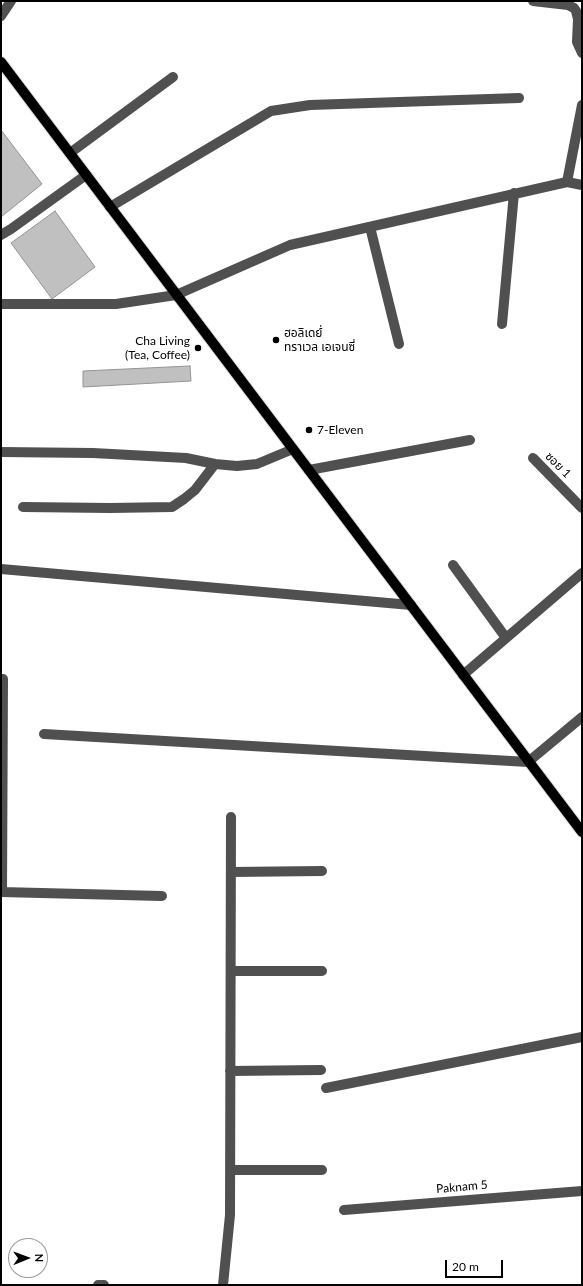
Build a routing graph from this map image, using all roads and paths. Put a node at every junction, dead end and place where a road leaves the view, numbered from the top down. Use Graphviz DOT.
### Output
graph roads {
  1 [pos="11,1"];
  2 [pos="533,1"];
  3 [pos="1,16"];
  4 [pos="582,53"];
  5 [pos="1,62"];
  6 [pos="173,77"];
  7 [pos="519,98"];
  8 [pos="582,105"];
  9 [pos="70,153"];
  10 [pos="86,175"];
  11 [pos="567,182"];
  12 [pos="582,184"];
  13 [pos="514,193"];
  14 [pos="110,207"];
  15 [pos="370,226"];
  16 [pos="1,234"];
  17 [pos="176,294"];
  18 [pos="1,304"];
  19 [pos="502,324"];
  20 [pos="399,344"];
  21 [pos="470,440"];
  22 [pos="293,449"];
  23 [pos="1,452"];
  24 [pos="533,458"];
  25 [pos="215,464"];
  26 [pos="309,470"];
  27 [pos="23,507"];
  28 [pos="582,508"];
  29 [pos="453,565"];
  30 [pos="1,569"];
  31 [pos="582,573"];
  32 [pos="411,605"];
  33 [pos="506,638"];
  34 [pos="464,675"];
  35 [pos="1,679"];
  36 [pos="582,717"];
  37 [pos="44,734"];
  38 [pos="528,762"];
  39 [pos="231,817"];
  40 [pos="582,832"];
  41 [pos="322,871"];
  42 [pos="231,872"];
  43 [pos="1,892"];
  44 [pos="162,896"];
  45 [pos="230,971"];
  46 [pos="322,971"];
  47 [pos="582,1036"];
  48 [pos="321,1070"];
  49 [pos="230,1071"];
  50 [pos="326,1088"];
  51 [pos="230,1170"];
  52 [pos="322,1170"];
  53 [pos="582,1191"];
  54 [pos="344,1210"];
  55 [pos="98,1285"];
  56 [pos="104,1285"];
  57 [pos="223,1285"];
  1 -- 3 [label="street"];
  2 -- 4 [label="street"];
  5 -- 9 [label="main road"];
  6 -- 9 [label="street"];
  7 -- 14 [label="street"];
  8 -- 11 [label="street"];
  9 -- 10 [label="main road"];
  10 -- 14 [label="main road"];
  10 -- 16 [label="street"];
  11 -- 12 [label="street"];
  11 -- 13 [label="street"];
  13 -- 15 [label="street"];
  13 -- 19 [label="street"];
  14 -- 17 [label="main road"];
  15 -- 17 [label="street"];
  15 -- 20 [label="street"];
  17 -- 18 [label="street"];
  17 -- 22 [label="main road"];
  21 -- 26 [label="street"];
  22 -- 25 [label="street"];
  22 -- 26 [label="main road"];
  23 -- 25 [label="street"];
  24 -- 28 [label="street, ซอย 1"];
  25 -- 27 [label="street"];
  26 -- 32 [label="main road"];
  29 -- 33 [label="street"];
  30 -- 32 [label="street"];
  31 -- 33 [label="street"];
  32 -- 34 [label="main road"];
  33 -- 34 [label="street"];
  34 -- 38 [label="main road"];
  35 -- 43 [label="street"];
  36 -- 38 [label="street"];
  37 -- 38 [label="street"];
  38 -- 40 [label="main road"];
  39 -- 42 [label="street"];
  41 -- 42 [label="street"];
  42 -- 45 [label="street"];
  43 -- 44 [label="street"];
  45 -- 46 [label="street"];
  45 -- 49 [label="street"];
  47 -- 50 [label="street"];
  48 -- 49 [label="street"];
  49 -- 51 [label="street"];
  51 -- 52 [label="street"];
  51 -- 57 [label="street"];
  53 -- 54 [label="street, Paknam 5"];
  55 -- 56 [label="street"];
}
